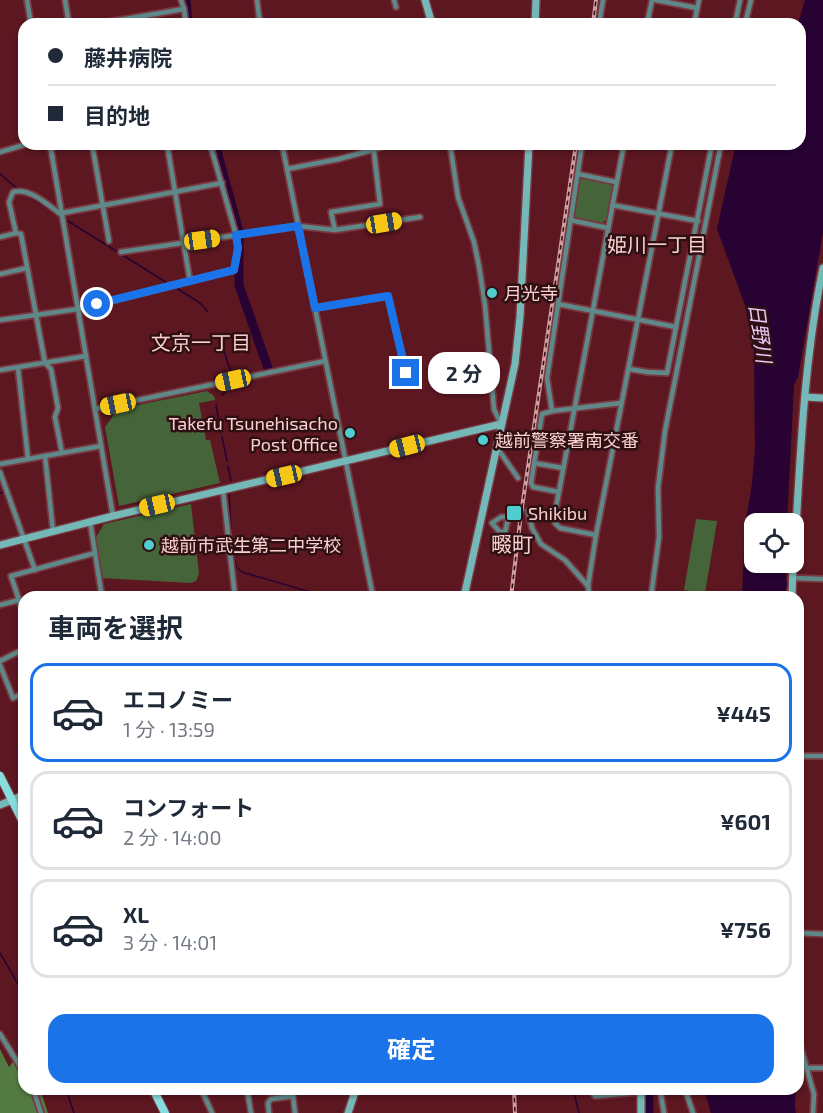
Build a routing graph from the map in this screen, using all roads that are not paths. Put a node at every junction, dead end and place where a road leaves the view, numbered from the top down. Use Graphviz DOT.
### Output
graph roads {
  1 [pos="27,0"];
  2 [pos="65,0"];
  3 [pos="181,0"];
  4 [pos="257,0"];
  5 [pos="394,0"];
  6 [pos="425,0"];
  7 [pos="536,0"];
  8 [pos="603,0"];
  9 [pos="654,0"];
  10 [pos="699,0"];
  11 [pos="740,0"];
  12 [pos="751,0"];
  13 [pos="396,7"];
  14 [pos="697,8"];
  15 [pos="184,9"];
  16 [pos="30,18"];
  17 [pos="68,18"];
  18 [pos="134,18"];
  19 [pos="185,18"];
  20 [pos="259,18"];
  21 [pos="430,18"];
  22 [pos="535,18"];
  23 [pos="600,18"];
  24 [pos="649,18"];
  25 [pos="695,18"];
  26 [pos="736,18"];
  27 [pos="747,18"];
  28 [pos="18,147"];
  29 [pos="51,150"];
  30 [pos="93,150"];
  31 [pos="168,150"];
  32 [pos="212,150"];
  33 [pos="283,150"];
  34 [pos="365,150"];
  35 [pos="374,150"];
  36 [pos="451,150"];
  37 [pos="529,150"];
  38 [pos="581,150"];
  39 [pos="623,150"];
  40 [pos="671,150"];
  41 [pos="711,150"];
  42 [pos="720,150"];
  43 [pos="0,152"];
  44 [pos="287,169"];
  45 [pos="578,174"];
  46 [pos="616,182"];
  47 [pos="222,183"];
  48 [pos="176,192"];
  49 [pos="9,202"];
  50 [pos="0,203"];
  51 [pos="103,205"];
  52 [pos="612,205"];
  53 [pos="62,214"];
  54 [pos="658,214"];
  55 [pos="420,217"];
  56 [pos="570,220"];
  57 [pos="698,221"];
  58 [pos="298,226"];
  59 [pos="608,228"];
  60 [pos="335,231"];
  61 [pos="16,233"];
  62 [pos="236,235"];
  63 [pos="0,237"];
  64 [pos="109,241"];
  65 [pos="184,243"];
  66 [pos="121,252"];
  67 [pos="27,268"];
  68 [pos="823,268"];
  69 [pos="0,274"];
  70 [pos="190,281"];
  71 [pos="558,304"];
  72 [pos="315,308"];
  73 [pos="78,309"];
  74 [pos="592,311"];
  75 [pos="36,313"];
  76 [pos="0,320"];
  77 [pos="638,320"];
  78 [pos="676,327"];
  79 [pos="86,356"];
  80 [pos="325,361"];
  81 [pos="45,363"];
  82 [pos="18,368"];
  83 [pos="629,369"];
  84 [pos="0,370"];
  85 [pos="406,373"];
  86 [pos="805,398"];
  87 [pos="823,398"];
  88 [pos="621,403"];
  89 [pos="95,409"];
  90 [pos="574,409"];
  91 [pos="552,411"];
  92 [pos="501,424"];
  93 [pos="101,446"];
  94 [pos="496,451"];
  95 [pos="62,453"];
  96 [pos="45,456"];
  97 [pos="28,459"];
  98 [pos="345,462"];
  99 [pos="534,462"];
  100 [pos="0,464"];
  101 [pos="563,468"];
  102 [pos="0,471"];
  103 [pos="518,478"];
  104 [pos="223,490"];
  105 [pos="559,492"];
  106 [pos="9,496"];
  107 [pos="2,498"];
  108 [pos="528,511"];
  109 [pos="797,513"];
  110 [pos="113,516"];
  111 [pos="90,521"];
  112 [pos="481,522"];
  113 [pos="492,523"];
  114 [pos="53,531"];
  115 [pos="596,535"];
  116 [pos="24,539"];
  117 [pos="0,545"];
  118 [pos="95,553"];
  119 [pos="35,570"];
  120 [pos="793,573"];
  121 [pos="792,578"];
  122 [pos="823,579"];
  123 [pos="588,586"];
  124 [pos="101,591"];
  125 [pos="234,591"];
  126 [pos="372,591"];
  127 [pos="465,591"];
  128 [pos="589,591"];
  129 [pos="652,591"];
  130 [pos="792,591"];
  131 [pos="18,597"];
  132 [pos="18,600"];
  133 [pos="0,605"];
  134 [pos="18,652"];
  135 [pos="0,663"];
  136 [pos="18,696"];
  137 [pos="804,756"];
  138 [pos="823,756"];
  139 [pos="0,776"];
  140 [pos="18,798"];
  141 [pos="12,800"];
  142 [pos="0,805"];
  143 [pos="18,812"];
  144 [pos="804,933"];
  145 [pos="823,934"];
  146 [pos="0,1034"];
  147 [pos="804,1060"];
  148 [pos="18,1063"];
  149 [pos="806,1068"];
  150 [pos="823,1068"];
  151 [pos="35,1095"];
  152 [pos="156,1095"];
  153 [pos="204,1095"];
  154 [pos="248,1095"];
  155 [pos="354,1095"];
  156 [pos="641,1095"];
  157 [pos="661,1095"];
  158 [pos="687,1095"];
  159 [pos="41,1113"];
  160 [pos="165,1113"];
  161 [pos="213,1113"];
  162 [pos="251,1113"];
  163 [pos="269,1113"];
  164 [pos="295,1113"];
  165 [pos="348,1113"];
  166 [pos="641,1113"];
  167 [pos="664,1113"];
  168 [pos="693,1113"];
  169 [pos="813,1113"];
  1 -- 16 [label="street"];
  2 -- 17 [label="street"];
  3 -- 15 [label="street"];
  4 -- 20 [label="street"];
  5 -- 13 [label="street"];
  6 -- 21 [label="street"];
  7 -- 22 [label="street"];
  8 -- 23 [label="street"];
  9 -- 14 [label="street"];
  9 -- 24 [label="street"];
  10 -- 14 [label="street"];
  11 -- 26 [label="street"];
  12 -- 27 [label="street"];
  14 -- 25 [label="street"];
  15 -- 18 [label="street"];
  15 -- 19 [label="street"];
  28 -- 43 [label="street"];
  29 -- 53 [label="street"];
  30 -- 51 [label="street"];
  31 -- 48 [label="street"];
  32 -- 47 [label="street"];
  33 -- 44 [label="street"];
  34 -- 44 [label="street"];
  35 -- 60 [label="street"];
  36 -- 92 [label="street"];
  37 -- 92 [label="street"];
  38 -- 45 [label="street"];
  39 -- 46 [label="street"];
  40 -- 54 [label="street"];
  41 -- 57 [label="street"];
  42 -- 129 [label="street"];
  44 -- 58 [label="street"];
  45 -- 46 [label="street"];
  45 -- 56 [label="street"];
  46 -- 52 [label="street"];
  47 -- 48 [label="street"];
  47 -- 62 [label="street"];
  48 -- 51 [label="street"];
  48 -- 65 [label="street"];
  49 -- 50 [label="street"];
  49 -- 53 [label="street"];
  49 -- 61 [label="street"];
  51 -- 53 [label="street"];
  51 -- 64 [label="street"];
  52 -- 54 [label="street"];
  52 -- 59 [label="street"];
  53 -- 73 [label="street"];
  54 -- 57 [label="street"];
  54 -- 77 [label="street"];
  55 -- 60 [label="street"];
  56 -- 59 [label="street"];
  56 -- 71 [label="street"];
  57 -- 78 [label="street"];
  58 -- 60 [label="street"];
  58 -- 62 [label="street"];
  58 -- 72 [label="street"];
  59 -- 74 [label="street"];
  61 -- 63 [label="street"];
  61 -- 67 [label="street"];
  62 -- 65 [label="street"];
  62 -- 70 [label="street"];
  65 -- 66 [label="street"];
  65 -- 70 [label="street"];
  67 -- 69 [label="street"];
  67 -- 75 [label="street"];
  68 -- 86 [label="street"];
  70 -- 73 [label="street"];
  71 -- 74 [label="street"];
  71 -- 91 [label="street"];
  72 -- 80 [label="street"];
  72 -- 85 [label="street"];
  73 -- 75 [label="street"];
  73 -- 79 [label="street"];
  74 -- 77 [label="street"];
  74 -- 90 [label="street"];
  75 -- 76 [label="street"];
  75 -- 81 [label="street"];
  77 -- 78 [label="street"];
  77 -- 83 [label="street"];
  78 -- 83 [label="street"];
  79 -- 81 [label="street"];
  79 -- 89 [label="street"];
  80 -- 89 [label="street"];
  80 -- 98 [label="street"];
  81 -- 82 [label="street"];
  81 -- 95 [label="street"];
  82 -- 84 [label="street"];
  82 -- 97 [label="street"];
  83 -- 88 [label="street"];
  86 -- 87 [label="street"];
  86 -- 109 [label="street"];
  88 -- 90 [label="street"];
  88 -- 115 [label="street"];
  89 -- 93 [label="street"];
  90 -- 91 [label="street"];
  90 -- 101 [label="street"];
  91 -- 99 [label="street"];
  92 -- 94 [label="street"];
  92 -- 98 [label="street"];
  93 -- 95 [label="street"];
  93 -- 110 [label="street"];
  94 -- 103 [label="street"];
  94 -- 112 [label="street"];
  95 -- 96 [label="street"];
  96 -- 97 [label="street"];
  96 -- 114 [label="street"];
  97 -- 100 [label="street"];
  98 -- 104 [label="street"];
  98 -- 126 [label="street"];
  99 -- 101 [label="street"];
  99 -- 105 [label="street"];
  101 -- 105 [label="street"];
  102 -- 106 [label="street"];
  104 -- 110 [label="street"];
  104 -- 125 [label="street"];
  105 -- 115 [label="street"];
  106 -- 107 [label="street"];
  106 -- 116 [label="street"];
  108 -- 123 [label="street"];
  110 -- 111 [label="street"];
  111 -- 114 [label="street"];
  111 -- 118 [label="street"];
  112 -- 113 [label="street"];
  112 -- 127 [label="street"];
  114 -- 116 [label="street"];
  115 -- 123 [label="street"];
  116 -- 117 [label="street"];
  116 -- 119 [label="street"];
  118 -- 119 [label="street"];
  118 -- 124 [label="street"];
  119 -- 131 [label="street"];
  120 -- 121 [label="street"];
  121 -- 122 [label="street"];
  121 -- 130 [label="street"];
  123 -- 128 [label="street"];
  132 -- 133 [label="street"];
  134 -- 135 [label="street"];
  135 -- 136 [label="street"];
  137 -- 138 [label="street"];
  139 -- 141 [label="main road"];
  140 -- 141 [label="street"];
  141 -- 142 [label="street"];
  141 -- 143 [label="main road"];
  144 -- 145 [label="street"];
  146 -- 148 [label="street"];
  147 -- 149 [label="street"];
  149 -- 150 [label="street"];
  149 -- 169 [label="street"];
  151 -- 159 [label="street"];
  152 -- 160 [label="main road"];
  153 -- 161 [label="street"];
  154 -- 162 [label="street"];
  155 -- 165 [label="street"];
  156 -- 166 [label="street"];
  157 -- 167 [label="street"];
  158 -- 168 [label="street"];
  163 -- 164 [label="street"];
}
